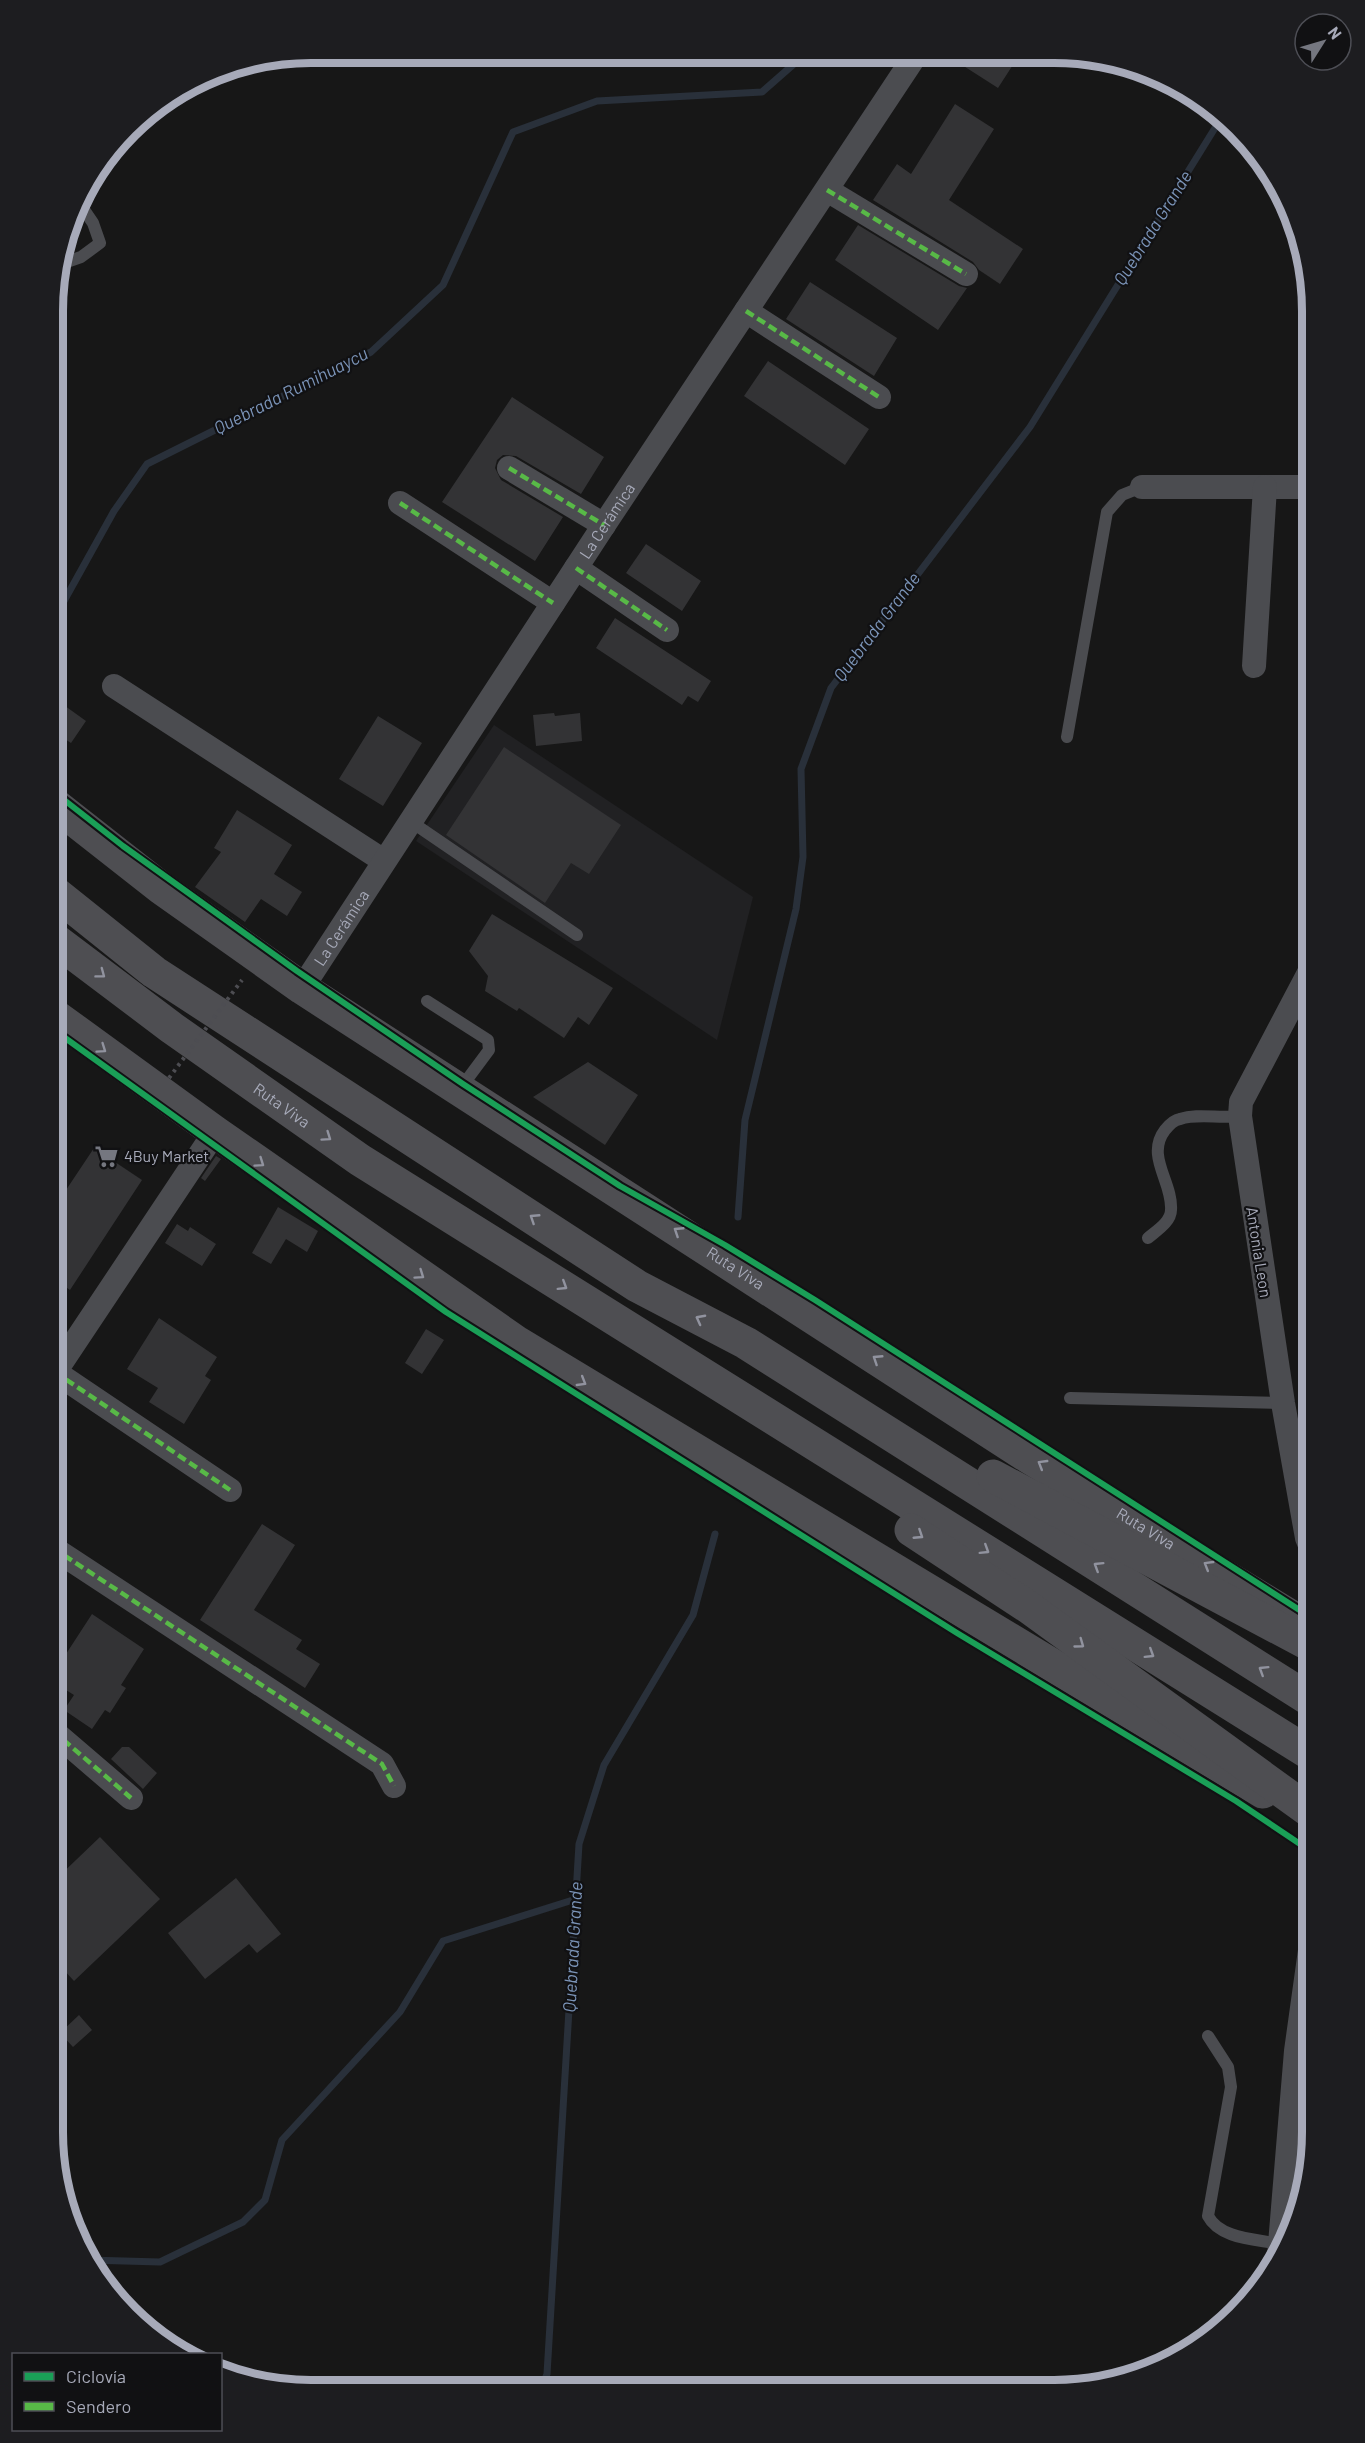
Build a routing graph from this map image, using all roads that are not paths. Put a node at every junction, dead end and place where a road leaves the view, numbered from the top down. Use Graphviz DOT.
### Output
graph roads {
  1 [pos="910,63"];
  2 [pos="827,190"];
  3 [pos="85,211"];
  4 [pos="68,261"];
  5 [pos="966,274"];
  6 [pos="746,311"];
  7 [pos="879,397"];
  8 [pos="509,468"];
  9 [pos="1142,487"];
  10 [pos="1265,487"];
  11 [pos="1302,487"];
  12 [pos="400,503"];
  13 [pos="604,525"];
  14 [pos="576,568"];
  15 [pos="554,603"];
  16 [pos="668,630"];
  17 [pos="1254,666"];
  18 [pos="114,686"];
  19 [pos="1067,736"];
  20 [pos="63,811"];
  21 [pos="410,821"];
  22 [pos="384,861"];
  23 [pos="63,899"];
  24 [pos="577,935"];
  25 [pos="63,946"];
  26 [pos="302,988"];
  27 [pos="427,1001"];
  28 [pos="1302,1003"];
  29 [pos="63,1023"];
  30 [pos="459,1090"];
  31 [pos="1240,1116"];
  32 [pos="215,1132"];
  33 [pos="1148,1238"];
  34 [pos="746,1343"];
  35 [pos="63,1360"];
  36 [pos="63,1379"];
  37 [pos="740,1396"];
  38 [pos="1070,1398"];
  39 [pos="1283,1403"];
  40 [pos="230,1490"];
  41 [pos="1302,1511"];
  42 [pos="63,1555"];
  43 [pos="1302,1623"];
  44 [pos="1302,1641"];
  45 [pos="1302,1695"];
  46 [pos="63,1740"];
  47 [pos="1302,1749"];
  48 [pos="394,1786"];
  49 [pos="131,1798"];
  50 [pos="1302,1806"];
  51 [pos="1302,1812"];
  52 [pos="1302,2007"];
  53 [pos="1208,2036"];
  54 [pos="1280,2232"];
  55 [pos="1273,2248"];
  1 -- 2 [label="street, La Cerámica"];
  2 -- 5 [label="street"];
  2 -- 6 [label="street, La Cerámica"];
  3 -- 4 [label="lane"];
  6 -- 7 [label="street"];
  6 -- 13 [label="street, La Cerámica"];
  8 -- 13 [label="street"];
  9 -- 10 [label="street"];
  9 -- 19 [label="lane"];
  10 -- 11 [label="street"];
  10 -- 17 [label="street"];
  12 -- 15 [label="street"];
  13 -- 14 [label="street, La Cerámica"];
  14 -- 15 [label="street, La Cerámica"];
  14 -- 16 [label="street"];
  15 -- 21 [label="street, La Cerámica"];
  18 -- 22 [label="street"];
  20 -- 26 [label="main road, Ruta Viva"];
  21 -- 22 [label="street, La Cerámica"];
  21 -- 24 [label="lane"];
  22 -- 26 [label="street, La Cerámica"];
  34 -- 23 [label="main road, one-way"];
  25 -- 37 [label="main road, Ruta Viva, one-way"];
  26 -- 30 [label="main road, Ruta Viva"];
  27 -- 30 [label="lane"];
  28 -- 31 [label="street, Antonia Leon"];
  29 -- 32 [label="main road, one-way"];
  43 -- 30 [label="main road, Ruta Viva, one-way"];
  31 -- 33 [label="lane"];
  31 -- 39 [label="street, Antonia Leon"];
  32 -- 35 [label="street"];
  32 -- 51 [label="main road, one-way"];
  34 -- 44 [label="main road"];
  45 -- 34 [label="main road, one-way"];
  36 -- 40 [label="street"];
  37 -- 47 [label="main road, Ruta Viva, one-way"];
  37 -- 50 [label="main road, one-way"];
  38 -- 39 [label="lane"];
  39 -- 41 [label="street, Antonia Leon"];
  42 -- 48 [label="street"];
  46 -- 49 [label="street"];
  52 -- 54 [label="street"];
  53 -- 55 [label="lane"];
}
